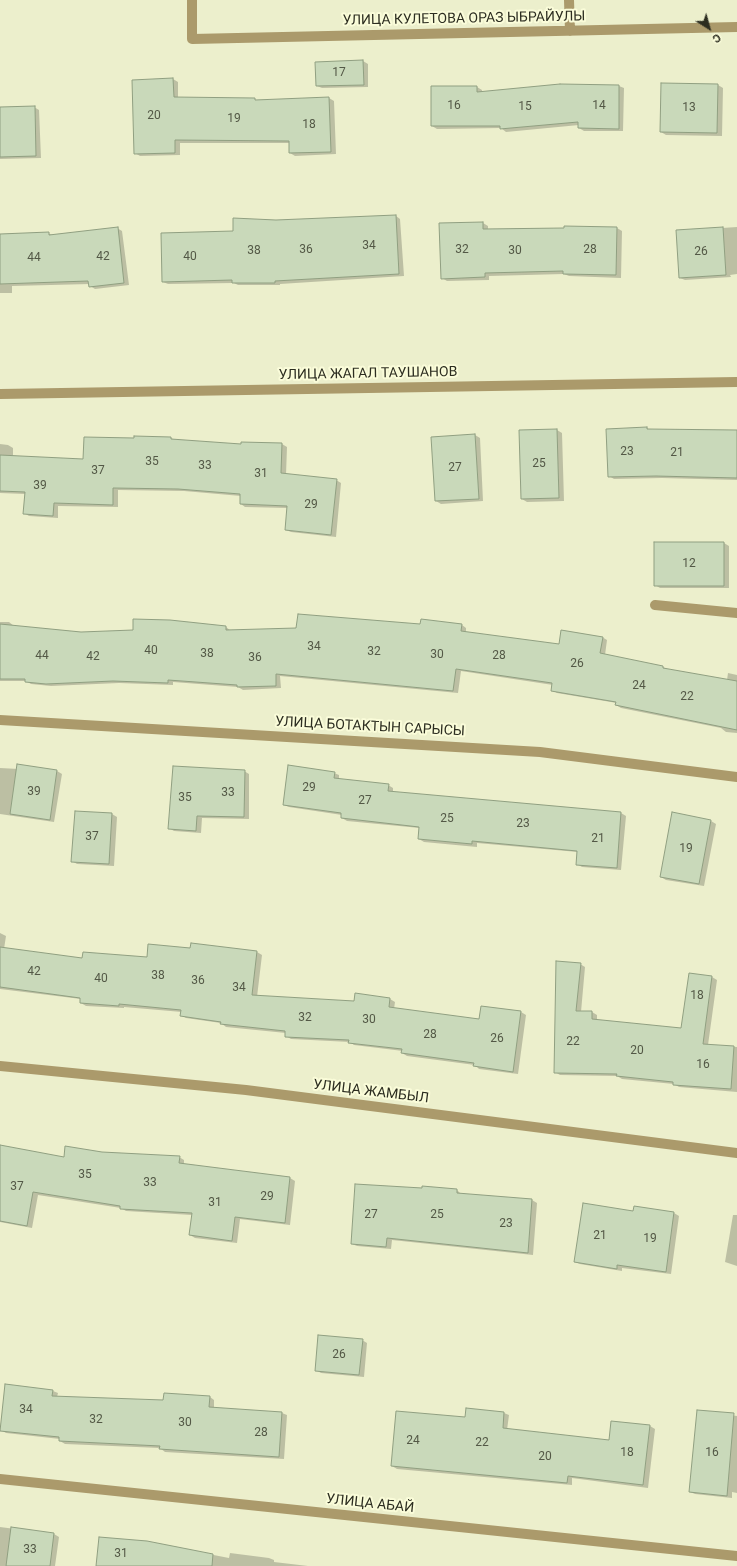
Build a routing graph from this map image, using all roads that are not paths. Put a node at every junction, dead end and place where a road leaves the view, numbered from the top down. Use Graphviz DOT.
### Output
graph roads {
  1 [pos="192,0"];
  2 [pos="569,0"];
  3 [pos="737,27"];
  4 [pos="570,31"];
  5 [pos="737,382"];
  6 [pos="0,394"];
  7 [pos="655,605"];
  8 [pos="737,613"];
  9 [pos="0,720"];
  10 [pos="737,776"];
  11 [pos="0,1066"];
  12 [pos="737,1154"];
  13 [pos="0,1479"];
  14 [pos="737,1556"];
  1 -- 4 [label="street, УЛИЦА КУЛЕТОВА ОРАЗ ЫБРАЙУЛЫ"];
  2 -- 4 [label="street"];
  3 -- 4 [label="street, УЛИЦА КУЛЕТОВА ОРАЗ ЫБРАЙУЛЫ"];
  5 -- 6 [label="street, УЛИЦА ЖАГАЛ ТАУШАНОВ"];
  7 -- 8 [label="street"];
  9 -- 10 [label="street, УЛИЦА БОТАКТЫН САРЫСЫ"];
  11 -- 12 [label="street, УЛИЦА ЖАМБЫЛ"];
  13 -- 14 [label="street, УЛИЦА АБАЙ"];
}
